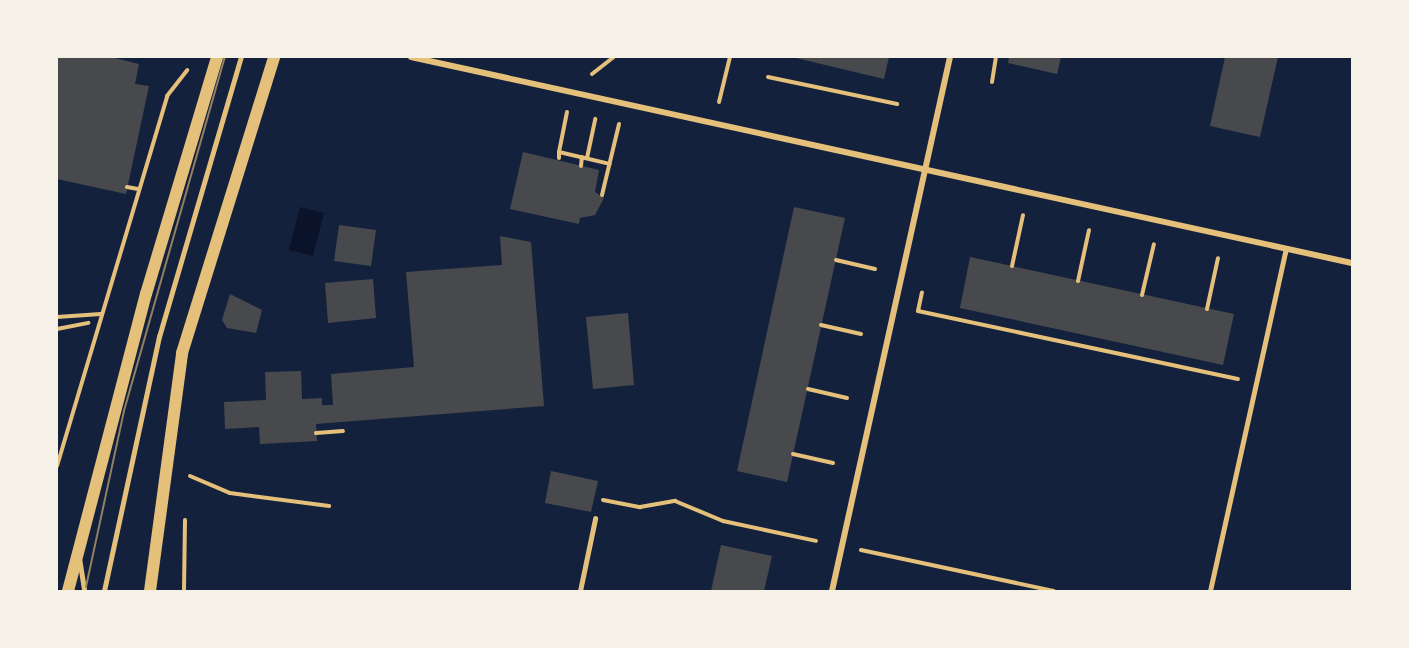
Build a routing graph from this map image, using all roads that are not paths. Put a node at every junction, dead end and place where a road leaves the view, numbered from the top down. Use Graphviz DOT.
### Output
graph roads {
  1 [pos="217,57"];
  2 [pos="241,57"];
  3 [pos="274,57"];
  4 [pos="411,57"];
  5 [pos="951,57"];
  6 [pos="925,171"];
  7 [pos="1286,249"];
  8 [pos="1352,264"];
  9 [pos="595,519"];
  10 [pos="78,553"];
  11 [pos="68,591"];
  12 [pos="85,591"];
  13 [pos="104,591"];
  14 [pos="150,591"];
  15 [pos="580,591"];
  16 [pos="832,591"];
  17 [pos="1210,591"];
  1 -- 10 [label="main road"];
  2 -- 13 [label="lane"];
  3 -- 14 [label="main road"];
  4 -- 6 [label="street"];
  5 -- 6 [label="street"];
  6 -- 7 [label="street"];
  6 -- 16 [label="street"];
  7 -- 8 [label="street"];
  7 -- 17 [label="lane"];
  9 -- 15 [label="lane"];
  10 -- 11 [label="main road"];
  10 -- 12 [label="lane"];
}
